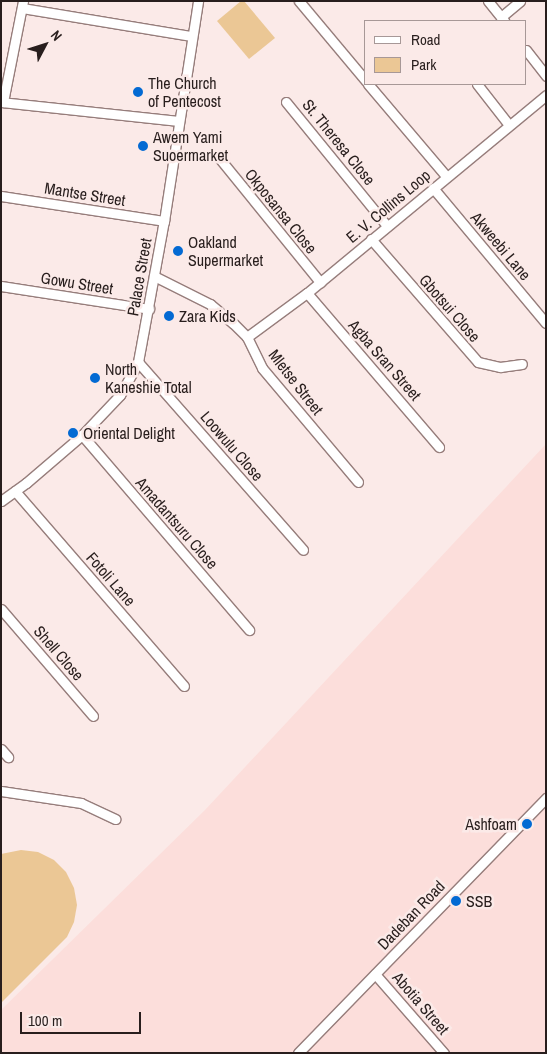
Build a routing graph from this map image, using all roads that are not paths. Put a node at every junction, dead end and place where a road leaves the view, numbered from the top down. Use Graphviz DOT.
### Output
graph roads {
  1 [pos="198,1"];
  2 [pos="300,1"];
  3 [pos="488,1"];
  4 [pos="520,1"];
  5 [pos="22,4"];
  6 [pos="502,19"];
  7 [pos="192,36"];
  8 [pos="527,51"];
  9 [pos="546,76"];
  10 [pos="364,79"];
  11 [pos="369,85"];
  12 [pos="478,85"];
  13 [pos="546,95"];
  14 [pos="2,102"];
  15 [pos="286,102"];
  16 [pos="179,121"];
  17 [pos="509,125"];
  18 [pos="220,158"];
  19 [pos="446,176"];
  20 [pos="433,188"];
  21 [pos="1,196"];
  22 [pos="164,221"];
  23 [pos="387,226"];
  24 [pos="371,239"];
  25 [pos="154,276"];
  26 [pos="320,282"];
  27 [pos="1,286"];
  28 [pos="307,293"];
  29 [pos="149,309"];
  30 [pos="546,323"];
  31 [pos="247,337"];
  32 [pos="138,362"];
  33 [pos="522,364"];
  34 [pos="82,435"];
  35 [pos="439,447"];
  36 [pos="358,482"];
  37 [pos="15,491"];
  38 [pos="1,501"];
  39 [pos="303,550"];
  40 [pos="1,609"];
  41 [pos="249,630"];
  42 [pos="184,686"];
  43 [pos="93,716"];
  44 [pos="1,791"];
  45 [pos="546,798"];
  46 [pos="116,819"];
  47 [pos="375,974"];
  48 [pos="298,1053"];
  49 [pos="444,1053"];
  1 -- 7 [label="street, Palace Street"];
  2 -- 10 [label="street"];
  3 -- 6 [label="street"];
  4 -- 6 [label="street"];
  5 -- 7 [label="street"];
  5 -- 14 [label="street"];
  7 -- 16 [label="street, Palace Street"];
  8 -- 9 [label="street"];
  11 -- 19 [label="street"];
  12 -- 17 [label="street"];
  13 -- 17 [label="street, E. V. Collins Loop"];
  14 -- 16 [label="street"];
  15 -- 23 [label="street, St. Theresa Close"];
  16 -- 22 [label="street, Palace Street"];
  17 -- 19 [label="street, E. V. Collins Loop"];
  18 -- 26 [label="street, Okposansa Close"];
  19 -- 20 [label="street, E. V. Collins Loop"];
  20 -- 23 [label="street, E. V. Collins Loop"];
  20 -- 30 [label="street, Akweebi Lane"];
  21 -- 22 [label="street, Mantse Street"];
  22 -- 25 [label="street, Palace Street"];
  23 -- 24 [label="street, E. V. Collins Loop"];
  24 -- 26 [label="street, E. V. Collins Loop"];
  24 -- 33 [label="street, Gbotsui Close"];
  25 -- 29 [label="street, Palace Street"];
  25 -- 31 [label="street, Mletse Street"];
  26 -- 28 [label="street, E. V. Collins Loop"];
  27 -- 29 [label="street, Gowu Street"];
  28 -- 31 [label="street, E. V. Collins Loop"];
  28 -- 35 [label="street, Agba Sran Street"];
  29 -- 32 [label="street, Palace Street"];
  31 -- 36 [label="street, Mletse Street"];
  32 -- 34 [label="street, Palace Street"];
  32 -- 39 [label="street, Loowulu Close"];
  34 -- 37 [label="street, Palace Street"];
  34 -- 41 [label="street, Amadantsuru Close"];
  37 -- 38 [label="street, Palace Street"];
  37 -- 42 [label="street, Fotoli Lane"];
  40 -- 43 [label="street, Shell Close"];
  44 -- 46 [label="street"];
  45 -- 47 [label="street, Dadeban Road"];
  47 -- 48 [label="street, Dadeban Road"];
  47 -- 49 [label="street, Abotia Street"];
}
